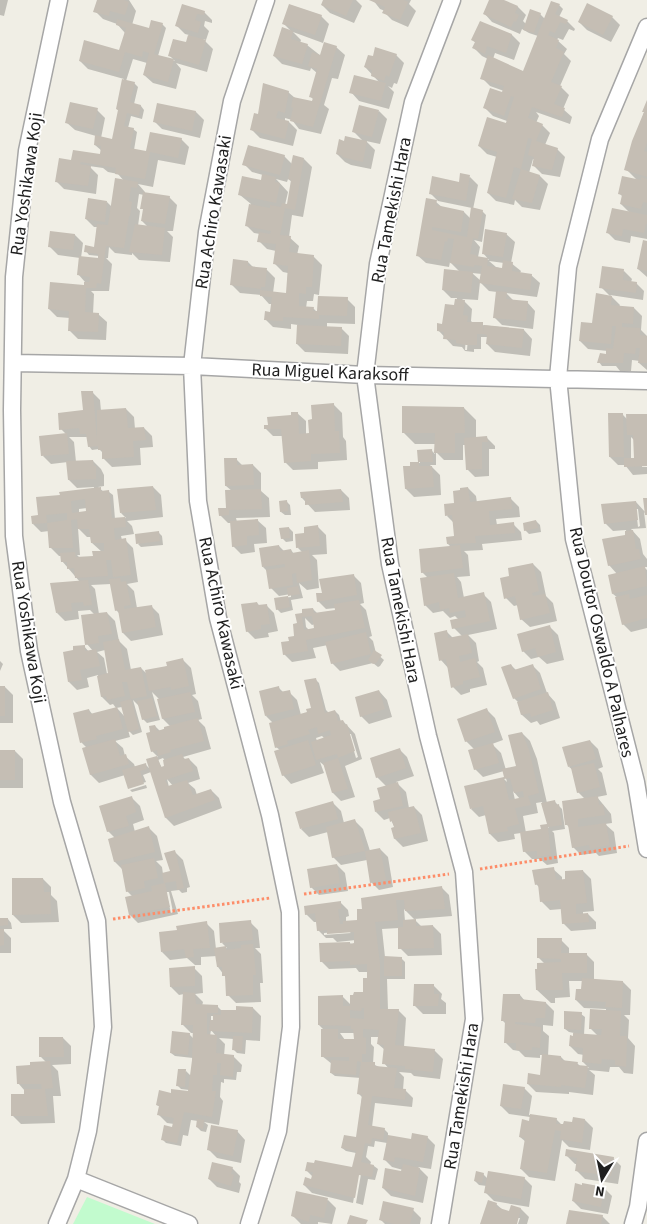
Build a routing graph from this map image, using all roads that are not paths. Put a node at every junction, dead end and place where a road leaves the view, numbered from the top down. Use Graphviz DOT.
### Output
graph roads {
  1 [pos="59,0"];
  2 [pos="266,0"];
  3 [pos="452,0"];
  4 [pos="647,27"];
  5 [pos="13,363"];
  6 [pos="192,366"];
  7 [pos="365,375"];
  8 [pos="558,378"];
  9 [pos="647,381"];
  10 [pos="12,410"];
  11 [pos="0,438"];
  12 [pos="7,535"];
  13 [pos="646,843"];
  14 [pos="647,849"];
  15 [pos="647,1142"];
  16 [pos="76,1179"];
  17 [pos="57,1224"];
  18 [pos="189,1224"];
  19 [pos="249,1224"];
  20 [pos="440,1224"];
  21 [pos="633,1224"];
  1 -- 5 [label="street, Rua Yoshikawa Koji"];
  2 -- 6 [label="street, Rua Achiro Kawasaki"];
  3 -- 7 [label="street, Rua Tamekishi Hara"];
  4 -- 8 [label="street, Rua Doutor Oswaldo A Palhares"];
  5 -- 6 [label="street, Rua Miguel Karaksoff"];
  5 -- 10 [label="street, Rua Yoshikawa Koji"];
  6 -- 7 [label="street, Rua Miguel Karaksoff"];
  6 -- 19 [label="street, Rua Achiro Kawasaki"];
  7 -- 8 [label="street, Rua Miguel Karaksoff"];
  7 -- 20 [label="street, Rua Tamekishi Hara"];
  8 -- 9 [label="street, Rua Miguel Karaksoff"];
  8 -- 13 [label="street, Rua Doutor Oswaldo A Palhares"];
  10 -- 11 [label="street"];
  10 -- 12 [label="street, Rua Yoshikawa Koji"];
  12 -- 16 [label="street, Rua Yoshikawa Koji"];
  13 -- 14 [label="street, Rua Doutor Oswaldo A Palhares"];
  15 -- 21 [label="street"];
  16 -- 17 [label="street, Rua Yoshikawa Koji"];
  16 -- 18 [label="street"];
}
